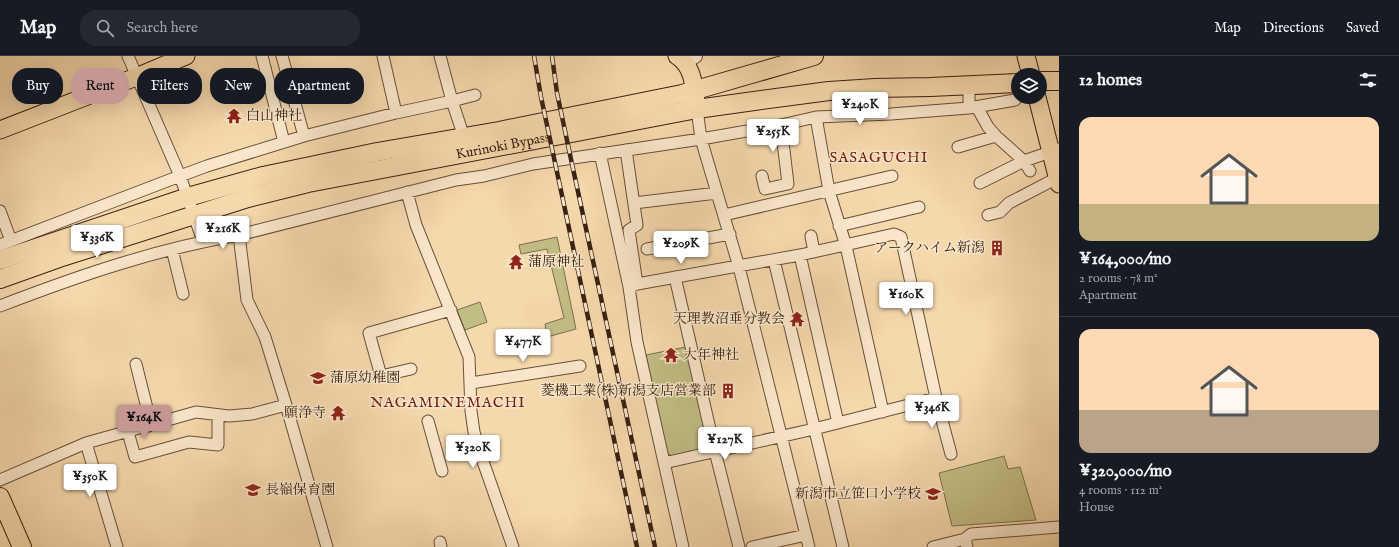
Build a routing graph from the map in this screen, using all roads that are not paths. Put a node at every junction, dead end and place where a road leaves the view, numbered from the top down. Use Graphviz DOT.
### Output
graph roads {
  1 [pos="128,56"];
  2 [pos="186,56"];
  3 [pos="262,56"];
  4 [pos="282,56"];
  5 [pos="383,56"];
  6 [pos="440,56"];
  7 [pos="814,56"];
  8 [pos="1026,56"];
  9 [pos="686,58"];
  10 [pos="1029,68"];
  11 [pos="136,77"];
  12 [pos="1047,81"];
  13 [pos="1059,81"];
  14 [pos="969,86"];
  15 [pos="1011,90"];
  16 [pos="694,91"];
  17 [pos="1011,93"];
  18 [pos="475,95"];
  19 [pos="452,102"];
  20 [pos="1039,104"];
  21 [pos="973,108"];
  22 [pos="697,109"];
  23 [pos="396,112"];
  24 [pos="816,117"];
  25 [pos="781,125"];
  26 [pos="0,130"];
  27 [pos="304,136"];
  28 [pos="996,136"];
  29 [pos="464,137"];
  30 [pos="701,139"];
  31 [pos="284,142"];
  32 [pos="958,147"];
  33 [pos="626,150"];
  34 [pos="1055,150"];
  35 [pos="600,153"];
  36 [pos="1024,161"];
  37 [pos="1030,171"];
  38 [pos="180,176"];
  39 [pos="762,176"];
  40 [pos="892,176"];
  41 [pos="1058,181"];
  42 [pos="980,183"];
  43 [pos="829,191"];
  44 [pos="407,192"];
  45 [pos="718,193"];
  46 [pos="188,197"];
  47 [pos="634,203"];
  48 [pos="918,208"];
  49 [pos="0,211"];
  50 [pos="194,214"];
  51 [pos="724,215"];
  52 [pos="988,215"];
  53 [pos="839,226"];
  54 [pos="730,234"];
  55 [pos="238,236"];
  56 [pos="811,236"];
  57 [pos="11,241"];
  58 [pos="203,241"];
  59 [pos="0,245"];
  60 [pos="846,246"];
  61 [pos="172,249"];
  62 [pos="647,249"];
  63 [pos="814,252"];
  64 [pos="800,255"];
  65 [pos="0,260"];
  66 [pos="774,260"];
  67 [pos="740,267"];
  68 [pos="675,277"];
  69 [pos="0,279"];
  70 [pos="633,285"];
  71 [pos="183,294"];
  72 [pos="0,306"];
  73 [pos="451,310"];
  74 [pos="136,364"];
  75 [pos="580,366"];
  76 [pos="411,369"];
  77 [pos="471,383"];
  78 [pos="936,398"];
  79 [pos="286,405"];
  80 [pos="883,412"];
  81 [pos="218,415"];
  82 [pos="428,421"];
  83 [pos="838,423"];
  84 [pos="149,426"];
  85 [pos="814,429"];
  86 [pos="128,432"];
  87 [pos="781,437"];
  88 [pos="86,443"];
  89 [pos="715,451"];
  90 [pos="950,454"];
  91 [pos="664,463"];
  92 [pos="442,471"];
  93 [pos="0,480"];
  94 [pos="0,497"];
  95 [pos="1059,527"];
  96 [pos="806,535"];
  97 [pos="966,543"];
  98 [pos="757,546"];
  99 [pos="22,547"];
  100 [pos="117,547"];
  101 [pos="327,547"];
  102 [pos="513,547"];
  103 [pos="683,547"];
  104 [pos="739,547"];
  105 [pos="809,547"];
  106 [pos="843,547"];
  107 [pos="933,547"];
  1 -- 11 [label="street"];
  2 -- 11 [label="main road"];
  3 -- 31 [label="street"];
  4 -- 27 [label="street"];
  5 -- 23 [label="street"];
  6 -- 19 [label="street"];
  7 -- 16 [label="highway, Kurinoki Bypass"];
  8 -- 10 [label="main road"];
  9 -- 16 [label="main road"];
  11 -- 26 [label="main road"];
  11 -- 38 [label="street"];
  12 -- 13 [label="highway"];
  14 -- 15 [label="highway, Kurinoki Bypass"];
  14 -- 21 [label="street"];
  14 -- 22 [label="highway, Kurinoki Bypass"];
  16 -- 22 [label="main road"];
  16 -- 29 [label="highway, Kurinoki Bypass"];
  17 -- 21 [label="street"];
  18 -- 19 [label="street"];
  19 -- 23 [label="street"];
  19 -- 29 [label="street"];
  20 -- 34 [label="main road"];
  21 -- 24 [label="street"];
  21 -- 28 [label="street"];
  22 -- 30 [label="street"];
  22 -- 50 [label="highway, Kurinoki Bypass"];
  23 -- 27 [label="street"];
  24 -- 25 [label="street"];
  24 -- 43 [label="street"];
  25 -- 30 [label="street"];
  25 -- 39 [label="street"];
  27 -- 31 [label="street"];
  28 -- 32 [label="street"];
  28 -- 36 [label="street"];
  29 -- 46 [label="highway, Kurinoki Bypass"];
  30 -- 33 [label="street"];
  30 -- 45 [label="street"];
  31 -- 38 [label="street"];
  33 -- 35 [label="street"];
  33 -- 47 [label="street"];
  34 -- 36 [label="street"];
  34 -- 41 [label="main road"];
  35 -- 44 [label="street"];
  35 -- 70 [label="street"];
  36 -- 37 [label="street"];
  36 -- 42 [label="street"];
  38 -- 46 [label="street"];
  38 -- 57 [label="street"];
  40 -- 43 [label="street"];
  41 -- 52 [label="street"];
  43 -- 51 [label="street"];
  43 -- 53 [label="street"];
  44 -- 55 [label="street"];
  44 -- 73 [label="street"];
  45 -- 47 [label="street"];
  45 -- 51 [label="street"];
  46 -- 50 [label="street"];
  46 -- 65 [label="highway, Kurinoki Bypass"];
  47 -- 70 [label="street"];
  48 -- 53 [label="street"];
  49 -- 57 [label="street"];
  50 -- 58 [label="street"];
  50 -- 69 [label="highway, Kurinoki Bypass"];
  51 -- 54 [label="street"];
  53 -- 60 [label="street"];
  54 -- 62 [label="street"];
  54 -- 67 [label="street"];
  55 -- 58 [label="street"];
  55 -- 79 [label="street"];
  56 -- 63 [label="street"];
  57 -- 59 [label="street"];
  58 -- 61 [label="street"];
  60 -- 63 [label="street"];
  60 -- 78 [label="street"];
  60 -- 80 [label="street"];
  61 -- 71 [label="street"];
  61 -- 72 [label="street"];
  63 -- 64 [label="street"];
  64 -- 66 [label="street"];
  64 -- 83 [label="street"];
  66 -- 67 [label="street"];
  66 -- 85 [label="street"];
  67 -- 68 [label="street"];
  67 -- 87 [label="street"];
  68 -- 70 [label="street"];
  68 -- 89 [label="street"];
  70 -- 91 [label="street"];
  73 -- 76 [label="street"];
  73 -- 77 [label="street"];
  74 -- 84 [label="street"];
  75 -- 77 [label="street"];
  77 -- 102 [label="street"];
  78 -- 80 [label="street"];
  78 -- 90 [label="street"];
  79 -- 81 [label="street"];
  79 -- 101 [label="street"];
  80 -- 83 [label="street"];
  81 -- 84 [label="street"];
  81 -- 86 [label="street"];
  82 -- 92 [label="street"];
  83 -- 85 [label="street"];
  84 -- 86 [label="street"];
  85 -- 87 [label="street"];
  85 -- 106 [label="street"];
  86 -- 88 [label="street"];
  87 -- 89 [label="street"];
  87 -- 96 [label="street"];
  88 -- 93 [label="street"];
  88 -- 100 [label="street"];
  89 -- 91 [label="street"];
  89 -- 104 [label="street"];
  91 -- 103 [label="street"];
  94 -- 99 [label="highway"];
  95 -- 97 [label="street"];
  96 -- 98 [label="street"];
  96 -- 105 [label="street"];
  97 -- 107 [label="street"];
}
